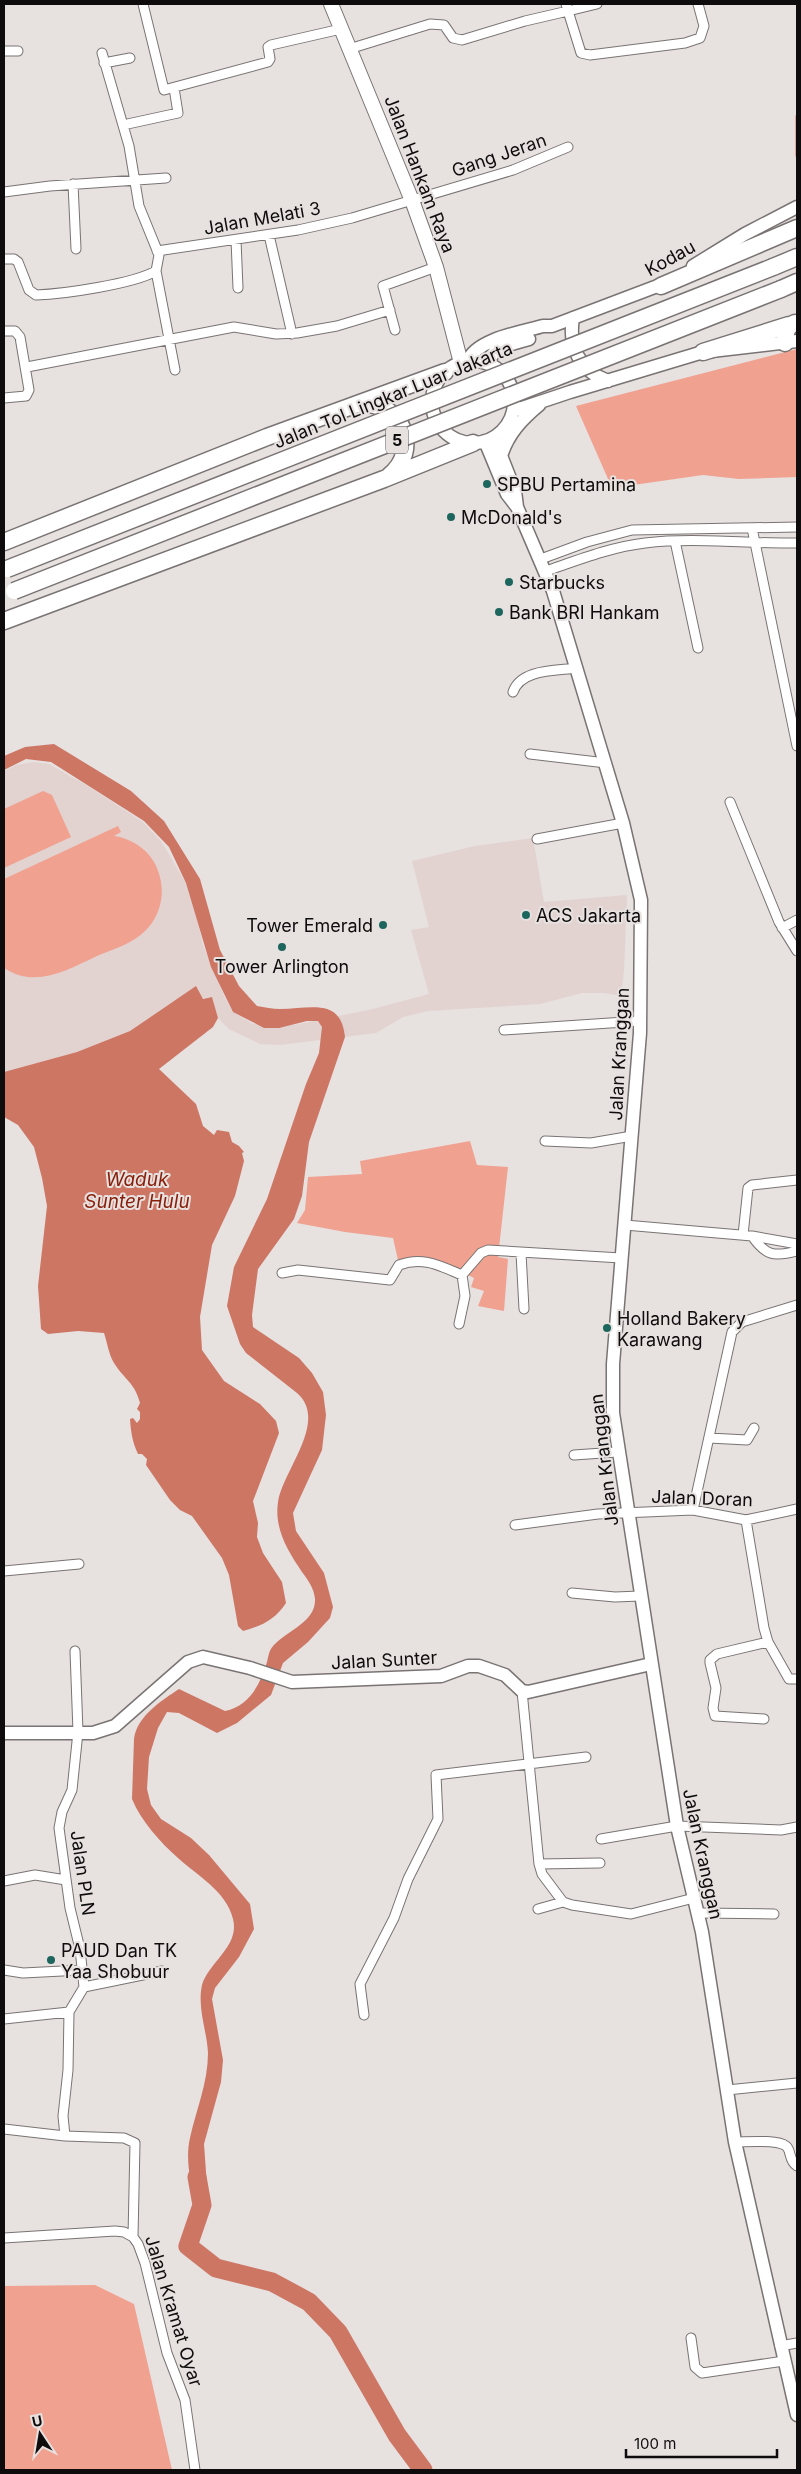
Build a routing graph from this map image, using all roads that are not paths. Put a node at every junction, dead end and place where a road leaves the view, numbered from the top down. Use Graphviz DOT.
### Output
graph roads {
  1 [pos="143,4"];
  2 [pos="331,4"];
  3 [pos="597,4"];
  4 [pos="698,4"];
  5 [pos="567,7"];
  6 [pos="340,29"];
  7 [pos="349,49"];
  8 [pos="4,51"];
  9 [pos="18,51"];
  10 [pos="102,53"];
  11 [pos="130,58"];
  12 [pos="104,63"];
  13 [pos="174,88"];
  14 [pos="123,125"];
  15 [pos="568,147"];
  16 [pos="166,178"];
  17 [pos="134,181"];
  18 [pos="73,184"];
  19 [pos="4,192"];
  20 [pos="412,202"];
  21 [pos="797,206"];
  22 [pos="797,228"];
  23 [pos="268,235"];
  24 [pos="236,240"];
  25 [pos="76,249"];
  26 [pos="158,251"];
  27 [pos="797,257"];
  28 [pos="4,259"];
  29 [pos="436,266"];
  30 [pos="156,271"];
  31 [pos="797,282"];
  32 [pos="661,286"];
  33 [pos="238,288"];
  34 [pos="390,310"];
  35 [pos="573,318"];
  36 [pos="793,324"];
  37 [pos="395,330"];
  38 [pos="4,331"];
  39 [pos="292,334"];
  40 [pos="521,337"];
  41 [pos="168,340"];
  42 [pos="791,342"];
  43 [pos="703,352"];
  44 [pos="464,362"];
  45 [pos="488,364"];
  46 [pos="27,367"];
  47 [pos="175,370"];
  48 [pos="445,372"];
  49 [pos="608,381"];
  50 [pos="412,384"];
  51 [pos="435,386"];
  52 [pos="4,398"];
  53 [pos="549,398"];
  54 [pos="357,404"];
  55 [pos="513,411"];
  56 [pos="484,441"];
  57 [pos="501,456"];
  58 [pos="384,479"];
  59 [pos="517,507"];
  60 [pos="797,527"];
  61 [pos="752,528"];
  62 [pos="604,537"];
  63 [pos="675,541"];
  64 [pos="4,542"];
  65 [pos="797,543"];
  66 [pos="756,544"];
  67 [pos="607,552"];
  68 [pos="544,565"];
  69 [pos="5,570"];
  70 [pos="9,593"];
  71 [pos="4,621"];
  72 [pos="698,648"];
  73 [pos="577,668"];
  74 [pos="513,692"];
  75 [pos="797,746"];
  76 [pos="530,754"];
  77 [pos="606,763"];
  78 [pos="730,802"];
  79 [pos="623,823"];
  80 [pos="537,839"];
  81 [pos="797,920"];
  82 [pos="782,928"];
  83 [pos="797,951"];
  84 [pos="640,1021"];
  85 [pos="504,1030"];
  86 [pos="632,1136"];
  87 [pos="544,1141"];
  88 [pos="797,1180"];
  89 [pos="625,1225"];
  90 [pos="747,1236"];
  91 [pos="797,1244"];
  92 [pos="797,1251"];
  93 [pos="521,1253"];
  94 [pos="621,1258"];
  95 [pos="282,1274"];
  96 [pos="462,1275"];
  97 [pos="797,1305"];
  98 [pos="524,1309"];
  99 [pos="459,1324"];
  100 [pos="754,1428"];
  101 [pos="708,1438"];
  102 [pos="617,1452"];
  103 [pos="574,1455"];
  104 [pos="797,1509"];
  105 [pos="693,1510"];
  106 [pos="627,1513"];
  107 [pos="746,1520"];
  108 [pos="515,1525"];
  109 [pos="79,1564"];
  110 [pos="4,1571"];
  111 [pos="572,1593"];
  112 [pos="640,1596"];
  113 [pos="768,1642"];
  114 [pos="75,1651"];
  115 [pos="651,1664"];
  116 [pos="797,1680"];
  117 [pos="522,1691"];
  118 [pos="764,1719"];
  119 [pos="4,1732"];
  120 [pos="78,1732"];
  121 [pos="586,1757"];
  122 [pos="531,1765"];
  123 [pos="677,1826"];
  124 [pos="797,1827"];
  125 [pos="601,1840"];
  126 [pos="600,1863"];
  127 [pos="539,1864"];
  128 [pos="4,1880"];
  129 [pos="66,1880"];
  130 [pos="694,1898"];
  131 [pos="563,1902"];
  132 [pos="538,1909"];
  133 [pos="698,1913"];
  134 [pos="774,1914"];
  135 [pos="4,1970"];
  136 [pos="82,1970"];
  137 [pos="162,1971"];
  138 [pos="84,1987"];
  139 [pos="69,2012"];
  140 [pos="364,2015"];
  141 [pos="4,2019"];
  142 [pos="797,2083"];
  143 [pos="727,2090"];
  144 [pos="4,2129"];
  145 [pos="65,2136"];
  146 [pos="735,2142"];
  147 [pos="797,2166"];
  148 [pos="132,2237"];
  149 [pos="4,2238"];
  150 [pos="691,2338"];
  151 [pos="797,2342"];
  152 [pos="780,2346"];
  153 [pos="784,2360"];
  154 [pos="797,2415"];
  155 [pos="195,2470"];
  1 -- 13 [label="street"];
  2 -- 6 [label="main road, Jalan Hankam Raya"];
  3 -- 5 [label="street"];
  4 -- 5 [label="street"];
  5 -- 7 [label="street"];
  6 -- 7 [label="main road, Jalan Hankam Raya"];
  6 -- 13 [label="street"];
  7 -- 20 [label="main road, Jalan Hankam Raya"];
  8 -- 9 [label="street"];
  10 -- 12 [label="street"];
  11 -- 12 [label="street"];
  12 -- 14 [label="street"];
  13 -- 14 [label="street"];
  14 -- 17 [label="street"];
  15 -- 20 [label="street, Gang Jeran"];
  16 -- 17 [label="street"];
  17 -- 18 [label="street"];
  17 -- 26 [label="street"];
  18 -- 19 [label="street"];
  18 -- 25 [label="street"];
  20 -- 23 [label="street, Jalan Melati 3"];
  20 -- 29 [label="main road, Jalan Hankam Raya"];
  21 -- 32 [label="main road, Kodau"];
  22 -- 32 [label="highway"];
  23 -- 24 [label="street, Jalan Melati 3"];
  23 -- 39 [label="street"];
  24 -- 26 [label="street, Jalan Melati 3"];
  24 -- 33 [label="street"];
  26 -- 30 [label="street"];
  27 -- 69 [label="highway, Jalan Tol Lingkar Luar Jakarta / 5, bridge"];
  28 -- 30 [label="street"];
  29 -- 34 [label="street"];
  29 -- 44 [label="main road, Jalan Hankam Raya"];
  30 -- 41 [label="street"];
  31 -- 70 [label="highway, 5, bridge"];
  32 -- 35 [label="main road, Kodau"];
  34 -- 37 [label="street"];
  34 -- 39 [label="street"];
  35 -- 40 [label="main road, Kodau"];
  35 -- 49 [label="main road"];
  36 -- 42 [label="highway"];
  36 -- 43 [label="highway"];
  38 -- 46 [label="street"];
  39 -- 41 [label="street"];
  40 -- 44 [label="main road, Kodau"];
  40 -- 45 [label="main road, Kodau"];
  41 -- 46 [label="street"];
  41 -- 47 [label="street"];
  42 -- 43 [label="main road"];
  43 -- 49 [label="main road"];
  44 -- 45 [label="main road"];
  44 -- 48 [label="main road"];
  45 -- 55 [label="main road"];
  46 -- 52 [label="street"];
  48 -- 50 [label="highway"];
  48 -- 51 [label="main road"];
  49 -- 53 [label="main road"];
  50 -- 51 [label="highway"];
  50 -- 54 [label="highway"];
  51 -- 56 [label="main road"];
  53 -- 55 [label="main road"];
  53 -- 57 [label="main road"];
  54 -- 58 [label="highway"];
  54 -- 64 [label="highway"];
  55 -- 56 [label="main road"];
  56 -- 57 [label="main road, Jalan Kranggan"];
  56 -- 58 [label="highway"];
  56 -- 59 [label="main road, Jalan Kranggan"];
  57 -- 59 [label="main road, Jalan Kranggan"];
  58 -- 71 [label="highway"];
  59 -- 68 [label="main road, Jalan Kranggan"];
  60 -- 61 [label="street"];
  61 -- 62 [label="street"];
  61 -- 66 [label="street"];
  62 -- 67 [label="street"];
  62 -- 68 [label="street"];
  63 -- 66 [label="street"];
  63 -- 67 [label="street"];
  63 -- 72 [label="street"];
  65 -- 66 [label="street"];
  66 -- 75 [label="street"];
  67 -- 68 [label="street"];
  68 -- 73 [label="main road, Jalan Kranggan"];
  73 -- 74 [label="street"];
  73 -- 77 [label="main road, Jalan Kranggan"];
  76 -- 77 [label="street"];
  77 -- 79 [label="main road, Jalan Kranggan"];
  78 -- 82 [label="street"];
  79 -- 80 [label="street"];
  79 -- 84 [label="main road, Jalan Kranggan"];
  81 -- 82 [label="street"];
  82 -- 83 [label="street"];
  84 -- 85 [label="street"];
  84 -- 86 [label="main road, Jalan Kranggan"];
  86 -- 87 [label="street"];
  86 -- 89 [label="main road, Jalan Kranggan"];
  88 -- 90 [label="street"];
  89 -- 90 [label="street"];
  89 -- 94 [label="main road, Jalan Kranggan"];
  90 -- 91 [label="street"];
  90 -- 92 [label="street"];
  93 -- 94 [label="street"];
  93 -- 96 [label="street"];
  93 -- 98 [label="street"];
  94 -- 102 [label="main road, Jalan Kranggan"];
  95 -- 96 [label="street"];
  96 -- 99 [label="street"];
  97 -- 101 [label="street"];
  100 -- 101 [label="street"];
  101 -- 105 [label="street"];
  102 -- 103 [label="street"];
  102 -- 106 [label="main road, Jalan Kranggan"];
  104 -- 107 [label="street, Jalan Doran"];
  105 -- 106 [label="street, Jalan Doran"];
  105 -- 107 [label="street, Jalan Doran"];
  106 -- 108 [label="street, Jalan Doran"];
  106 -- 112 [label="main road, Jalan Kranggan"];
  107 -- 113 [label="street"];
  109 -- 110 [label="street"];
  111 -- 112 [label="street"];
  112 -- 115 [label="main road, Jalan Kranggan"];
  113 -- 116 [label="street"];
  113 -- 118 [label="street"];
  114 -- 120 [label="street, Jalan PLN"];
  115 -- 117 [label="main road"];
  115 -- 123 [label="main road, Jalan Kranggan"];
  117 -- 120 [label="main road, Jalan Sunter"];
  117 -- 122 [label="street"];
  119 -- 120 [label="main road"];
  120 -- 129 [label="street, Jalan PLN"];
  121 -- 122 [label="street"];
  122 -- 127 [label="street"];
  122 -- 140 [label="street"];
  123 -- 124 [label="street"];
  123 -- 125 [label="street"];
  123 -- 130 [label="main road, Jalan Kranggan"];
  126 -- 127 [label="street"];
  127 -- 131 [label="street"];
  128 -- 129 [label="street"];
  129 -- 136 [label="street, Jalan PLN"];
  130 -- 131 [label="street"];
  130 -- 133 [label="main road, Jalan Kranggan"];
  131 -- 132 [label="street"];
  133 -- 134 [label="street"];
  133 -- 143 [label="main road, Jalan Kranggan"];
  135 -- 136 [label="street"];
  136 -- 138 [label="street, Jalan PLN"];
  137 -- 138 [label="street"];
  138 -- 139 [label="street"];
  139 -- 141 [label="street"];
  139 -- 145 [label="street"];
  142 -- 143 [label="street"];
  143 -- 146 [label="main road, Jalan Kranggan"];
  144 -- 145 [label="street"];
  145 -- 148 [label="street, Jalan Kramat Oyar"];
  146 -- 147 [label="street"];
  146 -- 152 [label="main road, Jalan Kranggan"];
  148 -- 149 [label="street"];
  148 -- 155 [label="street, Jalan Kramat Oyar"];
  150 -- 153 [label="street"];
  151 -- 152 [label="street"];
  152 -- 153 [label="main road, Jalan Kranggan"];
  153 -- 154 [label="main road, Jalan Kranggan"];
}
